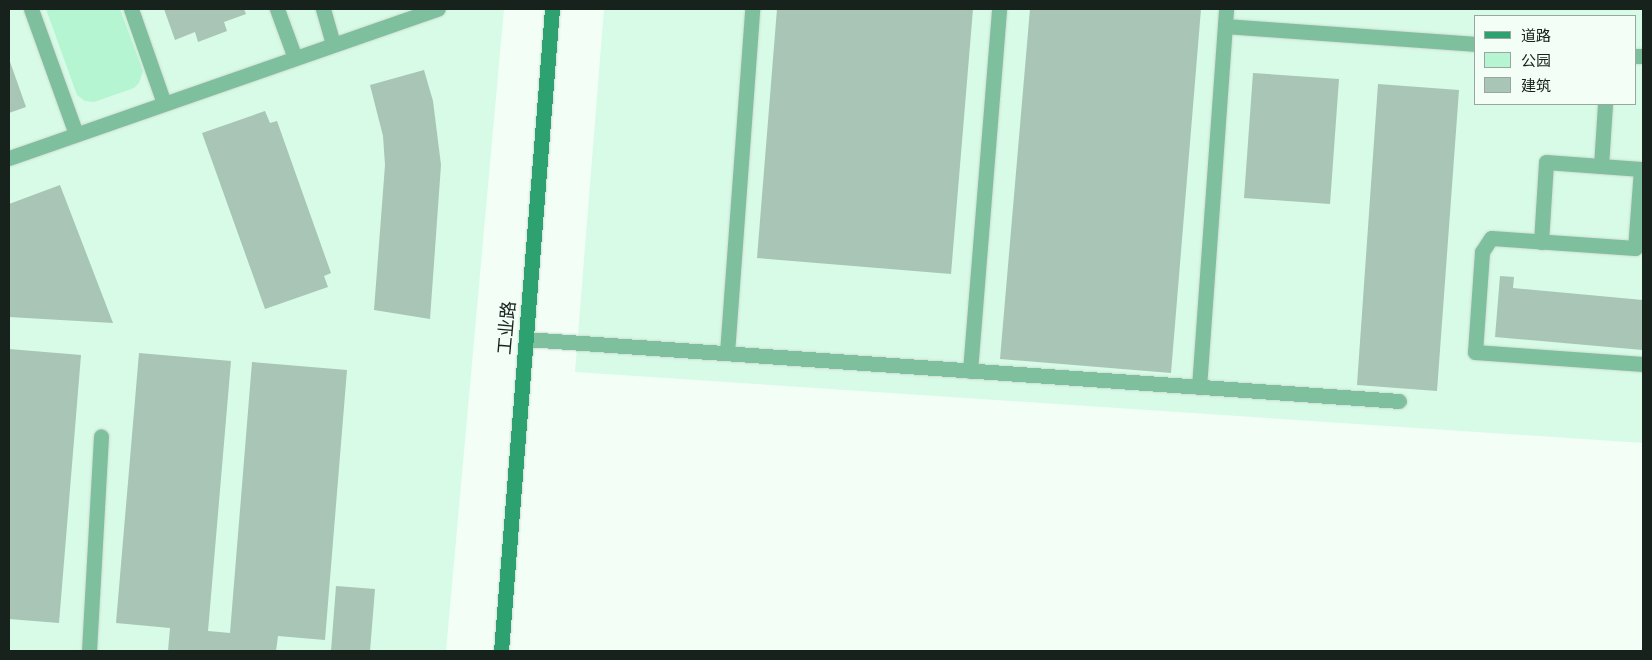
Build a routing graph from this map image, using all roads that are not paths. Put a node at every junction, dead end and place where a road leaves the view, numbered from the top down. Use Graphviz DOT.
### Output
graph roads {
  1 [pos="31,9"];
  2 [pos="131,9"];
  3 [pos="277,9"];
  4 [pos="323,9"];
  5 [pos="438,9"];
  6 [pos="552,9"];
  7 [pos="752,9"];
  8 [pos="999,9"];
  9 [pos="1226,9"];
  10 [pos="1225,26"];
  11 [pos="1474,44"];
  12 [pos="333,45"];
  13 [pos="295,58"];
  14 [pos="164,104"];
  15 [pos="1605,105"];
  16 [pos="76,134"];
  17 [pos="9,158"];
  18 [pos="1601,166"];
  19 [pos="1541,242"];
  20 [pos="1639,249"];
  21 [pos="526,339"];
  22 [pos="726,353"];
  23 [pos="1643,364"];
  24 [pos="970,371"];
  25 [pos="1199,387"];
  26 [pos="1399,401"];
  27 [pos="101,436"];
  28 [pos="89,651"];
  29 [pos="501,651"];
  1 -- 16 [label="lane"];
  2 -- 14 [label="lane"];
  3 -- 13 [label="lane"];
  4 -- 12 [label="lane"];
  5 -- 12 [label="lane"];
  6 -- 21 [label="street, 工业路"];
  7 -- 22 [label="lane"];
  8 -- 24 [label="lane"];
  9 -- 10 [label="lane"];
  10 -- 11 [label="lane"];
  10 -- 25 [label="lane"];
  12 -- 13 [label="lane"];
  13 -- 14 [label="lane"];
  14 -- 16 [label="lane"];
  15 -- 18 [label="lane"];
  16 -- 17 [label="lane"];
  18 -- 19 [label="lane"];
  18 -- 20 [label="lane"];
  19 -- 20 [label="lane"];
  19 -- 23 [label="lane"];
  21 -- 22 [label="lane"];
  21 -- 29 [label="street, 工业路"];
  22 -- 24 [label="lane"];
  24 -- 25 [label="lane"];
  25 -- 26 [label="lane"];
  27 -- 28 [label="lane"];
}
